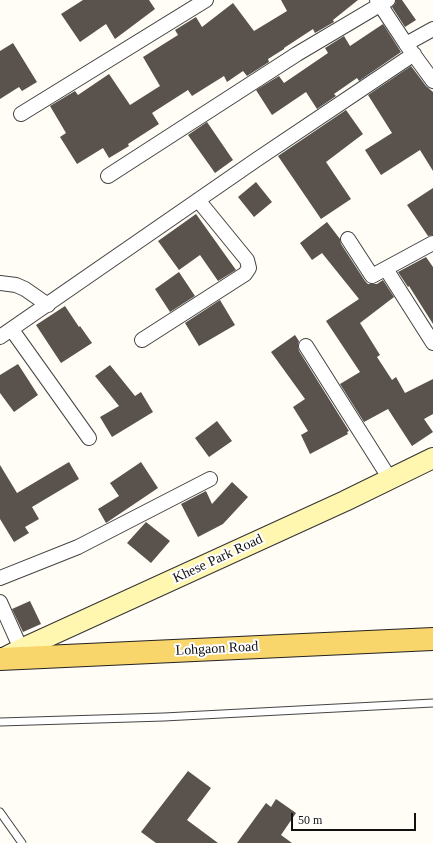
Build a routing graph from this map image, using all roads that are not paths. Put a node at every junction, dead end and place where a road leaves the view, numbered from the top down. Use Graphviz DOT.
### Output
graph roads {
  1 [pos="206,0"];
  2 [pos="382,2"];
  3 [pos="433,29"];
  4 [pos="410,49"];
  5 [pos="433,81"];
  6 [pos="21,114"];
  7 [pos="108,176"];
  8 [pos="198,200"];
  9 [pos="348,239"];
  10 [pos="433,243"];
  11 [pos="386,269"];
  12 [pos="0,283"];
  13 [pos="48,305"];
  14 [pos="6,334"];
  15 [pos="142,340"];
  16 [pos="433,343"];
  17 [pos="306,346"];
  18 [pos="89,438"];
  19 [pos="433,458"];
  20 [pos="210,479"];
  21 [pos="390,479"];
  22 [pos="0,578"];
  23 [pos="0,602"];
  24 [pos="433,639"];
  25 [pos="21,649"];
  26 [pos="1,659"];
  27 [pos="433,703"];
  28 [pos="0,722"];
  29 [pos="0,812"];
  30 [pos="22,843"];
  1 -- 6 [label="street"];
  2 -- 4 [label="street"];
  2 -- 7 [label="street"];
  3 -- 4 [label="street"];
  4 -- 5 [label="street"];
  4 -- 8 [label="street"];
  8 -- 13 [label="street"];
  8 -- 15 [label="street"];
  9 -- 11 [label="street"];
  10 -- 11 [label="street"];
  11 -- 16 [label="street"];
  12 -- 13 [label="street"];
  13 -- 14 [label="street"];
  14 -- 18 [label="street"];
  17 -- 21 [label="street"];
  19 -- 21 [label="street, Khese Park Road"];
  20 -- 22 [label="street"];
  21 -- 25 [label="street, Khese Park Road"];
  23 -- 25 [label="street"];
  24 -- 26 [label="main road, Lohgaon Road"];
  25 -- 26 [label="street, Khese Park Road"];
  27 -- 28 [label="lane"];
  29 -- 30 [label="lane"];
}
